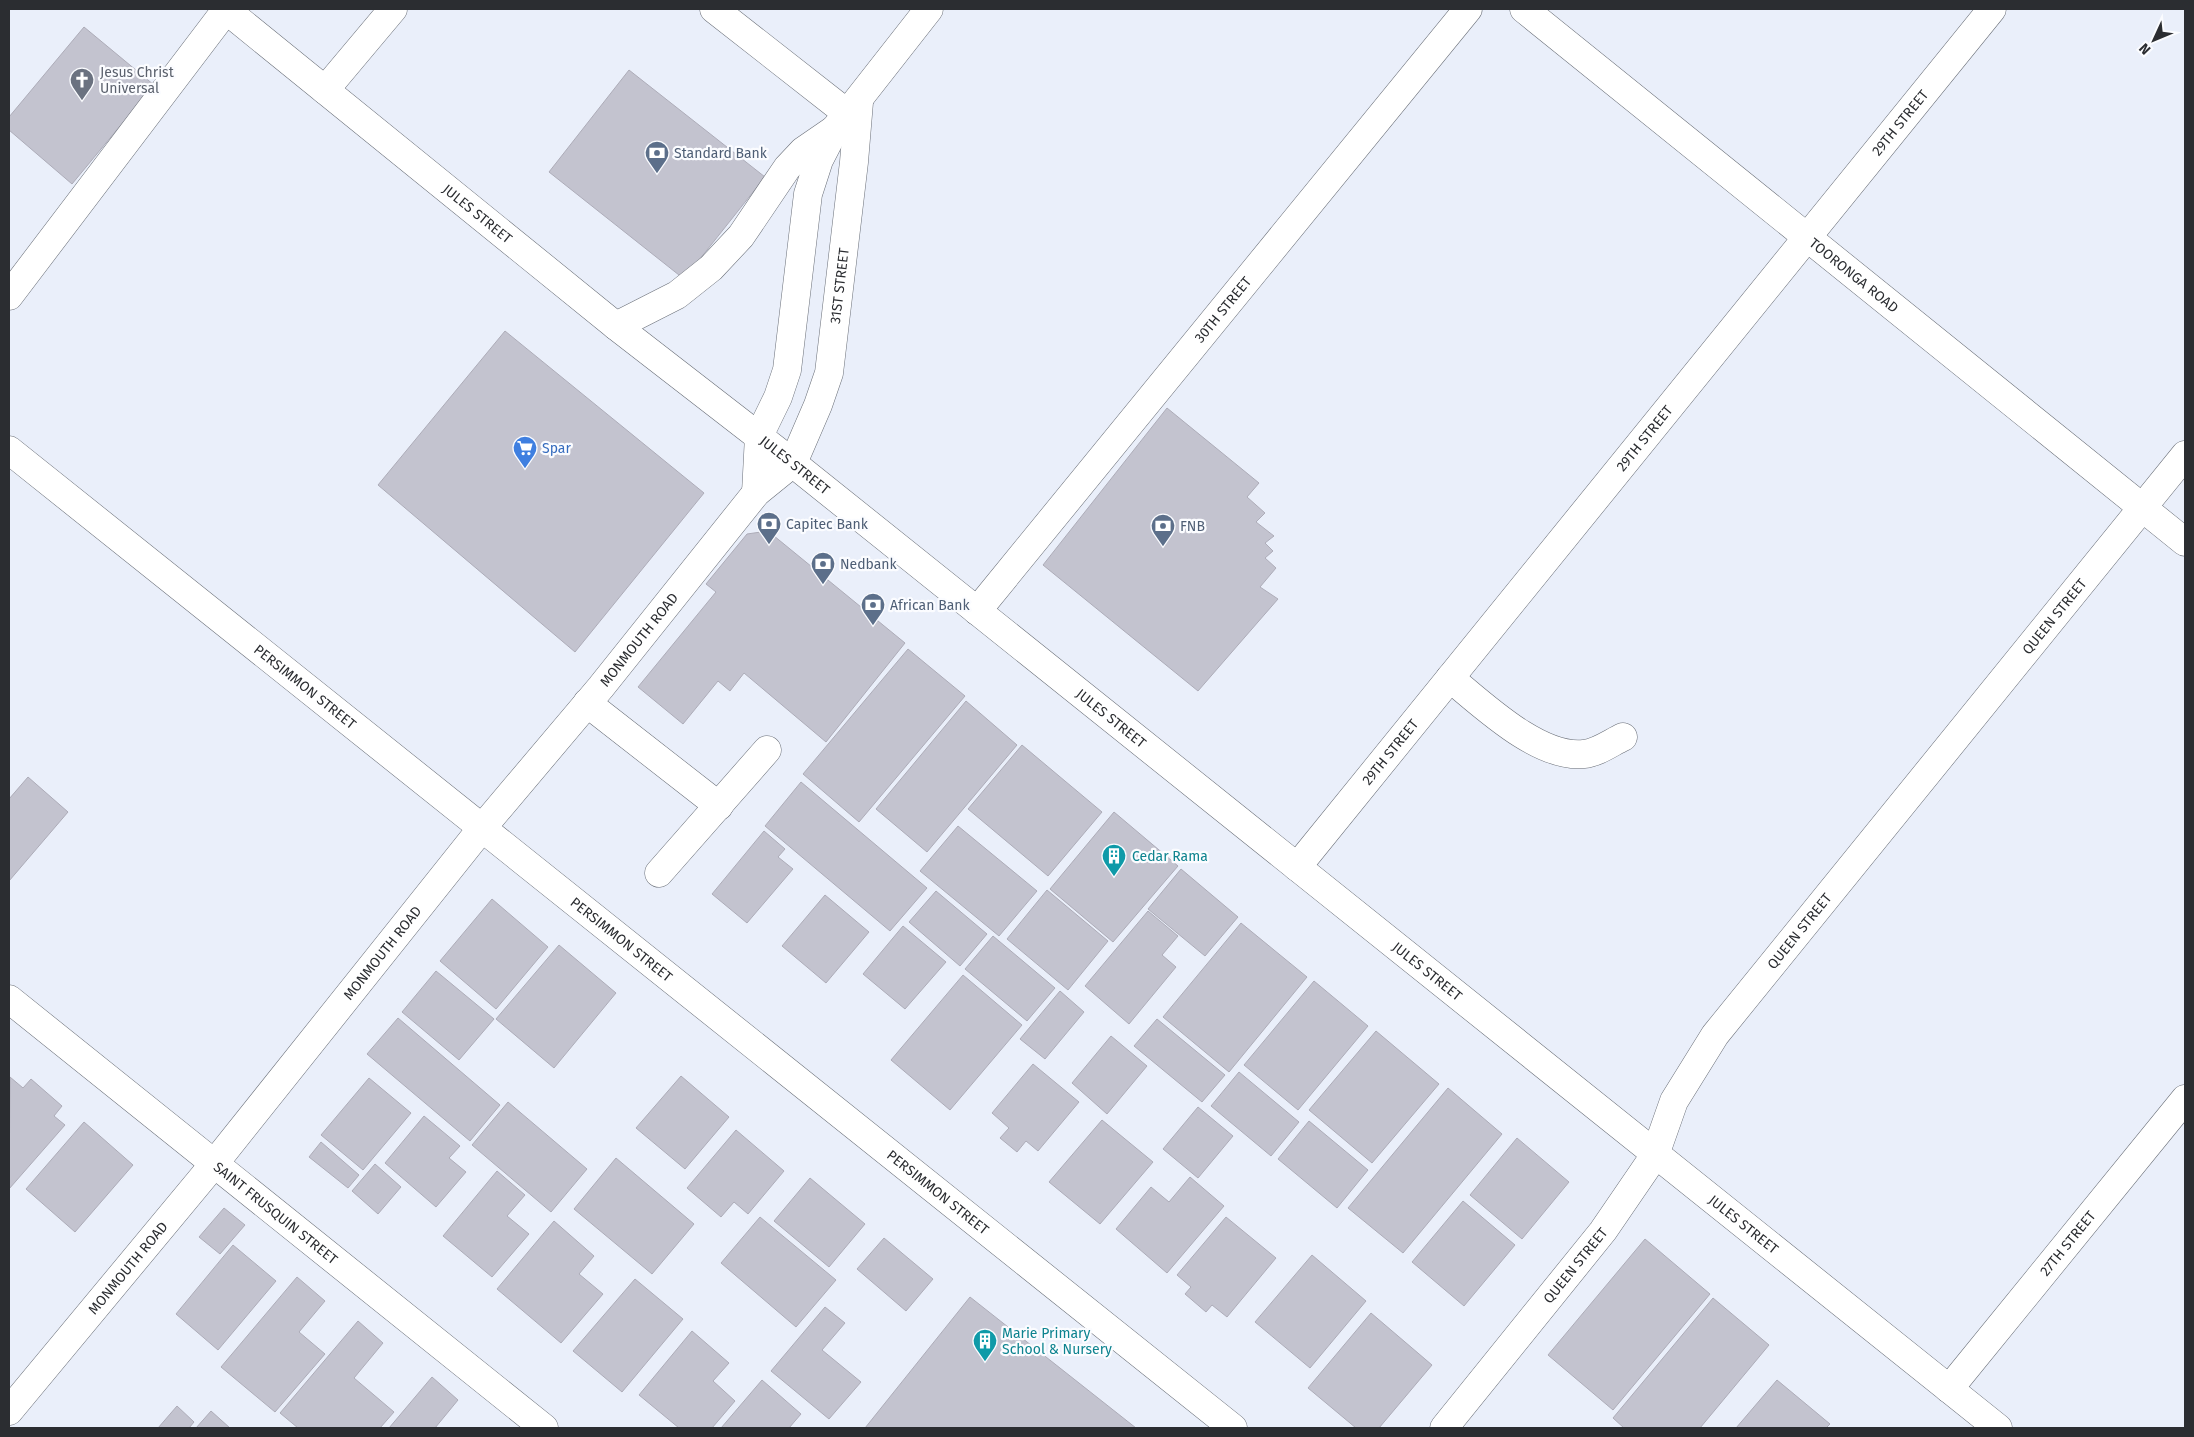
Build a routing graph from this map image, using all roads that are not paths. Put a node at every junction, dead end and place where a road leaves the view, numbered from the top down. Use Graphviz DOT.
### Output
graph roads {
  1 [pos="226,9"];
  2 [pos="393,9"];
  3 [pos="714,9"];
  4 [pos="930,9"];
  5 [pos="1468,9"];
  6 [pos="1524,9"];
  7 [pos="1992,9"];
  8 [pos="325,90"];
  9 [pos="847,115"];
  10 [pos="1808,236"];
  11 [pos="9,296"];
  12 [pos="616,326"];
  13 [pos="759,436"];
  14 [pos="9,450"];
  15 [pos="2185,455"];
  16 [pos="793,463"];
  17 [pos="756,494"];
  18 [pos="2143,509"];
  19 [pos="2185,542"];
  20 [pos="977,611"];
  21 [pos="1450,678"];
  22 [pos="587,703"];
  23 [pos="1623,737"];
  24 [pos="767,750"];
  25 [pos="719,806"];
  26 [pos="482,828"];
  27 [pos="1297,867"];
  28 [pos="659,873"];
  29 [pos="9,999"];
  30 [pos="2185,1099"];
  31 [pos="1655,1155"];
  32 [pos="214,1164"];
  33 [pos="1949,1389"];
  34 [pos="9,1411"];
  35 [pos="544,1428"];
  36 [pos="1233,1428"];
  37 [pos="1444,1428"];
  38 [pos="1998,1428"];
  1 -- 8 [label="street, JULES STREET"];
  1 -- 11 [label="street"];
  2 -- 8 [label="street"];
  3 -- 9 [label="street"];
  4 -- 9 [label="street"];
  5 -- 20 [label="street, 30TH STREET"];
  6 -- 10 [label="street, TOORONGA ROAD"];
  7 -- 10 [label="street, 29TH STREET"];
  8 -- 12 [label="street, JULES STREET"];
  9 -- 12 [label="street"];
  9 -- 13 [label="street"];
  9 -- 16 [label="street, 31ST STREET"];
  10 -- 18 [label="street, TOORONGA ROAD"];
  10 -- 21 [label="street, 29TH STREET"];
  12 -- 13 [label="street, JULES STREET"];
  13 -- 16 [label="street, JULES STREET"];
  13 -- 17 [label="street"];
  14 -- 26 [label="street, PERSIMMON STREET"];
  15 -- 18 [label="street, QUEEN STREET"];
  16 -- 17 [label="street, MONMOUTH ROAD"];
  16 -- 20 [label="street, JULES STREET"];
  17 -- 22 [label="street, MONMOUTH ROAD"];
  18 -- 19 [label="street, TOORONGA ROAD"];
  18 -- 31 [label="street, QUEEN STREET"];
  20 -- 27 [label="street, JULES STREET"];
  21 -- 23 [label="street"];
  21 -- 27 [label="street, 29TH STREET"];
  22 -- 25 [label="street"];
  22 -- 26 [label="street, MONMOUTH ROAD"];
  24 -- 25 [label="street"];
  25 -- 28 [label="street"];
  26 -- 32 [label="street, MONMOUTH ROAD"];
  26 -- 36 [label="street, PERSIMMON STREET"];
  27 -- 31 [label="street, JULES STREET"];
  29 -- 32 [label="street, SAINT FRUSQUIN STREET"];
  30 -- 33 [label="street, 27TH STREET"];
  31 -- 33 [label="street, JULES STREET"];
  31 -- 37 [label="street, QUEEN STREET"];
  32 -- 34 [label="street, MONMOUTH ROAD"];
  32 -- 35 [label="street, SAINT FRUSQUIN STREET"];
  33 -- 38 [label="street, JULES STREET"];
}
